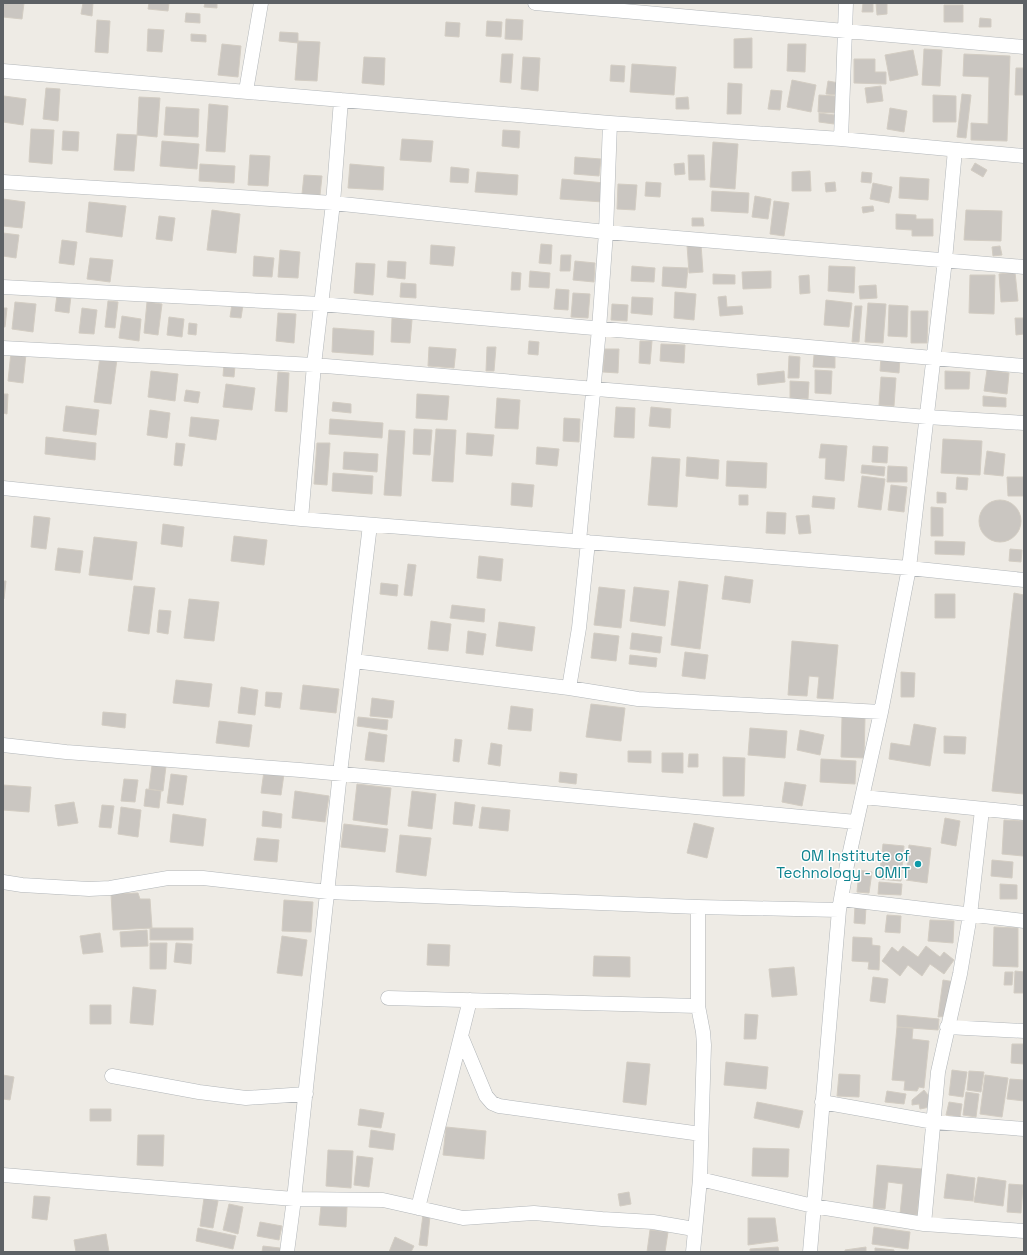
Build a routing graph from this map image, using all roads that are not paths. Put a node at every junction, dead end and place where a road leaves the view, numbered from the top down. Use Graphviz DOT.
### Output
graph roads {
  1 [pos="261,3"];
  2 [pos="535,3"];
  3 [pos="846,3"];
  4 [pos="844,30"];
  5 [pos="1024,47"];
  6 [pos="3,71"];
  7 [pos="246,91"];
  8 [pos="341,100"];
  9 [pos="610,123"];
  10 [pos="840,139"];
  11 [pos="955,150"];
  12 [pos="1024,156"];
  13 [pos="3,182"];
  14 [pos="332,203"];
  15 [pos="606,232"];
  16 [pos="945,260"];
  17 [pos="1024,267"];
  18 [pos="3,287"];
  19 [pos="321,304"];
  20 [pos="599,329"];
  21 [pos="3,348"];
  22 [pos="934,358"];
  23 [pos="314,366"];
  24 [pos="1024,366"];
  25 [pos="592,389"];
  26 [pos="927,417"];
  27 [pos="1024,423"];
  28 [pos="3,488"];
  29 [pos="301,519"];
  30 [pos="370,525"];
  31 [pos="584,542"];
  32 [pos="909,568"];
  33 [pos="1024,576"];
  34 [pos="354,661"];
  35 [pos="569,688"];
  36 [pos="881,712"];
  37 [pos="3,745"];
  38 [pos="340,773"];
  39 [pos="863,798"];
  40 [pos="982,810"];
  41 [pos="1024,813"];
  42 [pos="856,822"];
  43 [pos="3,882"];
  44 [pos="328,892"];
  45 [pos="840,904"];
  46 [pos="698,907"];
  47 [pos="970,915"];
  48 [pos="1024,921"];
  49 [pos="388,998"];
  50 [pos="470,1000"];
  51 [pos="698,1006"];
  52 [pos="947,1027"];
  53 [pos="1024,1030"];
  54 [pos="461,1036"];
  55 [pos="112,1076"];
  56 [pos="306,1094"];
  57 [pos="822,1102"];
  58 [pos="934,1122"];
  59 [pos="1024,1129"];
  60 [pos="701,1134"];
  61 [pos="3,1176"];
  62 [pos="700,1179"];
  63 [pos="294,1199"];
  64 [pos="813,1206"];
  65 [pos="418,1208"];
  66 [pos="924,1224"];
  67 [pos="694,1229"];
  68 [pos="1024,1232"];
  69 [pos="287,1252"];
  70 [pos="693,1252"];
  71 [pos="810,1252"];
  1 -- 7 [label="street"];
  2 -- 4 [label="street"];
  3 -- 4 [label="street"];
  4 -- 5 [label="street"];
  4 -- 10 [label="street"];
  6 -- 7 [label="street"];
  7 -- 8 [label="street"];
  8 -- 9 [label="street"];
  8 -- 14 [label="street"];
  9 -- 10 [label="street"];
  9 -- 15 [label="street"];
  10 -- 11 [label="street"];
  11 -- 12 [label="street"];
  11 -- 16 [label="street"];
  13 -- 14 [label="street"];
  14 -- 15 [label="street"];
  14 -- 19 [label="street"];
  15 -- 16 [label="street"];
  15 -- 20 [label="street"];
  16 -- 17 [label="street"];
  16 -- 22 [label="street"];
  18 -- 19 [label="street"];
  19 -- 20 [label="street"];
  19 -- 23 [label="street"];
  20 -- 22 [label="street"];
  20 -- 25 [label="street"];
  21 -- 23 [label="street"];
  22 -- 24 [label="street"];
  22 -- 26 [label="street"];
  23 -- 25 [label="street"];
  23 -- 29 [label="street"];
  25 -- 26 [label="street"];
  25 -- 31 [label="street"];
  26 -- 27 [label="street"];
  26 -- 32 [label="street"];
  28 -- 29 [label="street"];
  29 -- 30 [label="street"];
  30 -- 31 [label="street"];
  30 -- 34 [label="street"];
  31 -- 32 [label="street"];
  31 -- 35 [label="street"];
  32 -- 33 [label="street"];
  32 -- 36 [label="street"];
  34 -- 35 [label="street"];
  34 -- 38 [label="street"];
  35 -- 36 [label="street"];
  36 -- 39 [label="street"];
  37 -- 38 [label="street"];
  38 -- 42 [label="street"];
  38 -- 44 [label="street"];
  39 -- 40 [label="street"];
  39 -- 42 [label="street"];
  40 -- 41 [label="street"];
  40 -- 47 [label="street"];
  42 -- 45 [label="street"];
  43 -- 44 [label="street"];
  44 -- 46 [label="street"];
  44 -- 56 [label="street"];
  45 -- 46 [label="street"];
  45 -- 47 [label="street"];
  45 -- 57 [label="street"];
  46 -- 51 [label="street"];
  47 -- 48 [label="street"];
  47 -- 52 [label="street"];
  49 -- 50 [label="street"];
  50 -- 51 [label="street"];
  50 -- 54 [label="street"];
  51 -- 60 [label="street"];
  52 -- 53 [label="street"];
  52 -- 58 [label="street"];
  54 -- 60 [label="street"];
  54 -- 65 [label="street"];
  55 -- 56 [label="street"];
  56 -- 63 [label="street"];
  57 -- 58 [label="street"];
  57 -- 64 [label="street"];
  58 -- 59 [label="street"];
  58 -- 66 [label="street"];
  60 -- 62 [label="street"];
  61 -- 63 [label="street"];
  62 -- 64 [label="street"];
  62 -- 67 [label="street"];
  63 -- 65 [label="street"];
  63 -- 69 [label="street"];
  64 -- 66 [label="street"];
  64 -- 71 [label="street"];
  65 -- 67 [label="street"];
  66 -- 68 [label="street"];
  67 -- 70 [label="street"];
}
